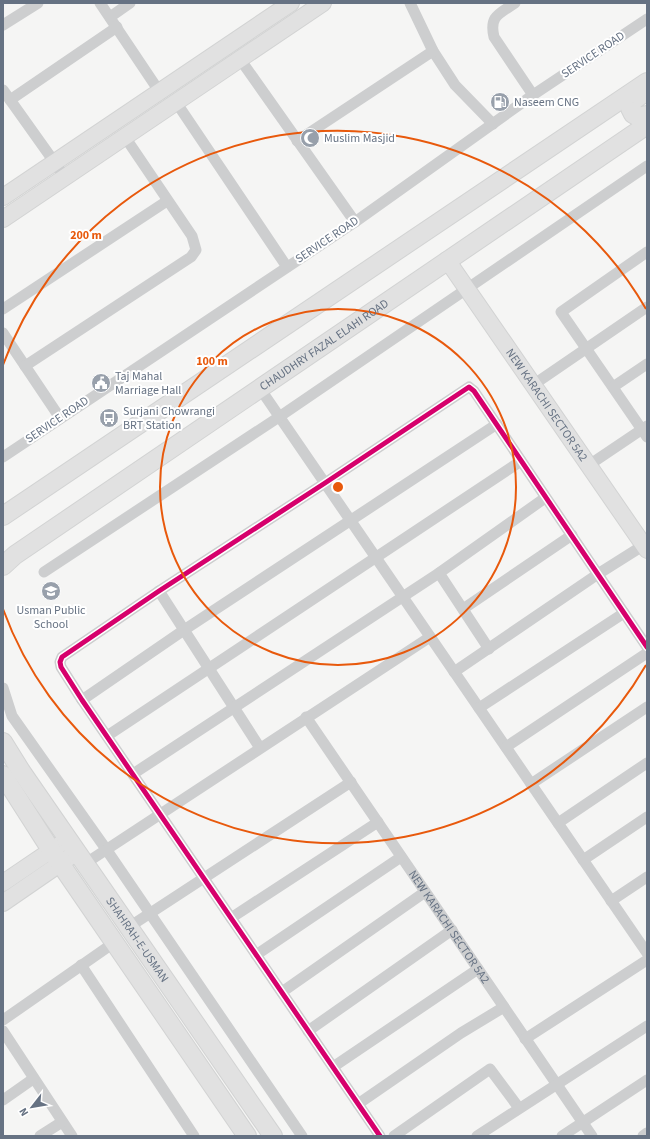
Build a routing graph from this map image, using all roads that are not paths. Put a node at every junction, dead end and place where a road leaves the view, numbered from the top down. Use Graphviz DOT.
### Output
graph roads {
  1 [pos="38,3"];
  2 [pos="100,3"];
  3 [pos="130,3"];
  4 [pos="290,3"];
  5 [pos="410,3"];
  6 [pos="514,3"];
  7 [pos="316,5"];
  8 [pos="110,16"];
  9 [pos="647,19"];
  10 [pos="3,25"];
  11 [pos="117,27"];
  12 [pos="432,51"];
  13 [pos="240,59"];
  14 [pos="647,82"];
  15 [pos="3,90"];
  16 [pos="159,91"];
  17 [pos="647,91"];
  18 [pos="533,95"];
  19 [pos="10,100"];
  20 [pos="176,102"];
  21 [pos="647,115"];
  22 [pos="493,124"];
  23 [pos="647,125"];
  24 [pos="124,137"];
  25 [pos="297,141"];
  26 [pos="54,162"];
  27 [pos="647,166"];
  28 [pos="65,177"];
  29 [pos="3,197"];
  30 [pos="167,201"];
  31 [pos="3,219"];
  32 [pos="354,222"];
  33 [pos="647,252"];
  34 [pos="447,260"];
  35 [pos="287,267"];
  36 [pos="467,289"];
  37 [pos="647,307"];
  38 [pos="3,309"];
  39 [pos="3,333"];
  40 [pos="586,348"];
  41 [pos="647,364"];
  42 [pos="25,366"];
  43 [pos="533,385"];
  44 [pos="259,387"];
  45 [pos="613,387"];
  46 [pos="279,417"];
  47 [pos="60,418"];
  48 [pos="497,424"];
  49 [pos="645,431"];
  50 [pos="3,456"];
  51 [pos="521,461"];
  52 [pos="589,466"];
  53 [pos="325,483"];
  54 [pos="546,498"];
  55 [pos="3,516"];
  56 [pos="350,520"];
  57 [pos="572,536"];
  58 [pos="645,548"];
  59 [pos="376,558"];
  60 [pos="3,566"];
  61 [pos="44,572"];
  62 [pos="439,573"];
  63 [pos="598,574"];
  64 [pos="159,591"];
  65 [pos="403,596"];
  66 [pos="463,609"];
  67 [pos="624,613"];
  68 [pos="184,630"];
  69 [pos="430,637"];
  70 [pos="647,647"];
  71 [pos="489,649"];
  72 [pos="647,654"];
  73 [pos="210,669"];
  74 [pos="454,672"];
  75 [pos="3,688"];
  76 [pos="82,700"];
  77 [pos="647,707"];
  78 [pos="235,708"];
  79 [pos="479,708"];
  80 [pos="306,717"];
  81 [pos="107,736"];
  82 [pos="3,742"];
  83 [pos="506,747"];
  84 [pos="260,748"];
  85 [pos="647,763"];
  86 [pos="133,774"];
  87 [pos="3,775"];
  88 [pos="351,782"];
  89 [pos="531,784"];
  90 [pos="159,813"];
  91 [pos="647,817"];
  92 [pos="378,822"];
  93 [pos="558,823"];
  94 [pos="106,849"];
  95 [pos="77,851"];
  96 [pos="56,857"];
  97 [pos="401,857"];
  98 [pos="583,860"];
  99 [pos="203,877"];
  100 [pos="647,877"];
  101 [pos="3,883"];
  102 [pos="426,892"];
  103 [pos="611,901"];
  104 [pos="3,903"];
  105 [pos="150,913"];
  106 [pos="231,918"];
  107 [pos="129,927"];
  108 [pos="452,930"];
  109 [pos="115,942"];
  110 [pos="647,953"];
  111 [pos="256,955"];
  112 [pos="647,960"];
  113 [pos="81,965"];
  114 [pos="478,969"];
  115 [pos="282,992"];
  116 [pos="504,1007"];
  117 [pos="3,1020"];
  118 [pos="647,1026"];
  119 [pos="3,1031"];
  120 [pos="308,1031"];
  121 [pos="525,1039"];
  122 [pos="333,1068"];
  123 [pos="34,1079"];
  124 [pos="647,1080"];
  125 [pos="556,1084"];
  126 [pos="3,1100"];
  127 [pos="358,1104"];
  128 [pos="519,1108"];
  129 [pos="62,1122"];
  130 [pos="583,1123"];
  131 [pos="647,1133"];
  132 [pos="40,1136"];
  133 [pos="72,1136"];
  134 [pos="194,1136"];
  135 [pos="247,1136"];
  136 [pos="273,1136"];
  137 [pos="302,1136"];
  138 [pos="380,1136"];
  139 [pos="394,1136"];
  140 [pos="477,1136"];
  141 [pos="562,1136"];
  142 [pos="592,1136"];
  143 [pos="643,1136"];
  1 -- 10 [label="street"];
  2 -- 8 [label="street"];
  3 -- 8 [label="street"];
  4 -- 16 [label="street"];
  5 -- 12 [label="street"];
  6 -- 18 [label="street"];
  7 -- 13 [label="street"];
  8 -- 11 [label="street"];
  9 -- 18 [label="street, SERVICE ROAD"];
  11 -- 16 [label="street"];
  11 -- 19 [label="street"];
  12 -- 22 [label="street"];
  12 -- 25 [label="street"];
  13 -- 20 [label="street"];
  13 -- 25 [label="street"];
  14 -- 55 [label="main road"];
  15 -- 19 [label="street"];
  16 -- 26 [label="street"];
  17 -- 21 [label="main road"];
  18 -- 22 [label="street, SERVICE ROAD"];
  19 -- 26 [label="street"];
  20 -- 24 [label="street"];
  20 -- 35 [label="street"];
  22 -- 32 [label="street, SERVICE ROAD"];
  23 -- 34 [label="main road, CHAUDHRY FAZAL ELAHI ROAD"];
  24 -- 28 [label="street"];
  24 -- 30 [label="street"];
  25 -- 32 [label="street"];
  26 -- 28 [label="street"];
  26 -- 29 [label="street"];
  27 -- 36 [label="street"];
  28 -- 31 [label="street"];
  30 -- 38 [label="street"];
  30 -- 42 [label="street"];
  32 -- 35 [label="street, SERVICE ROAD"];
  33 -- 40 [label="street"];
  34 -- 36 [label="street, NEW KARACHI SECTOR 5A2"];
  34 -- 44 [label="main road, CHAUDHRY FAZAL ELAHI ROAD"];
  35 -- 47 [label="street, SERVICE ROAD"];
  36 -- 43 [label="street, NEW KARACHI SECTOR 5A2"];
  36 -- 46 [label="street"];
  37 -- 40 [label="street"];
  39 -- 42 [label="street"];
  40 -- 43 [label="street"];
  40 -- 45 [label="street"];
  41 -- 45 [label="street"];
  42 -- 47 [label="street"];
  43 -- 52 [label="street, NEW KARACHI SECTOR 5A2"];
  44 -- 46 [label="street"];
  44 -- 60 [label="main road, CHAUDHRY FAZAL ELAHI ROAD"];
  45 -- 49 [label="street"];
  46 -- 53 [label="street"];
  46 -- 61 [label="street"];
  47 -- 50 [label="street, SERVICE ROAD"];
  48 -- 51 [label="street"];
  48 -- 53 [label="street"];
  48 -- 56 [label="street"];
  49 -- 52 [label="street"];
  51 -- 54 [label="street"];
  51 -- 59 [label="street"];
  52 -- 58 [label="street, NEW KARACHI SECTOR 5A2"];
  53 -- 56 [label="street"];
  53 -- 64 [label="street"];
  54 -- 57 [label="street"];
  54 -- 62 [label="street"];
  56 -- 59 [label="street"];
  56 -- 68 [label="street"];
  57 -- 63 [label="street"];
  57 -- 66 [label="street"];
  58 -- 63 [label="street"];
  59 -- 65 [label="street"];
  59 -- 73 [label="street"];
  62 -- 65 [label="street"];
  62 -- 66 [label="street"];
  63 -- 67 [label="street"];
  63 -- 71 [label="street"];
  64 -- 68 [label="street"];
  64 -- 76 [label="street"];
  65 -- 69 [label="street"];
  65 -- 78 [label="street"];
  66 -- 71 [label="street"];
  67 -- 70 [label="street"];
  67 -- 79 [label="street"];
  68 -- 73 [label="street"];
  68 -- 76 [label="street"];
  69 -- 74 [label="street"];
  69 -- 80 [label="street"];
  71 -- 74 [label="street"];
  72 -- 83 [label="street"];
  73 -- 78 [label="street"];
  73 -- 81 [label="street"];
  74 -- 79 [label="street"];
  75 -- 94 [label="street"];
  76 -- 81 [label="street"];
  77 -- 89 [label="street"];
  78 -- 84 [label="street"];
  78 -- 86 [label="street"];
  79 -- 83 [label="street"];
  80 -- 84 [label="street"];
  80 -- 88 [label="street, NEW KARACHI SECTOR 5A2"];
  81 -- 86 [label="street"];
  82 -- 95 [label="main road, SHAHRAH-E-USMAN"];
  83 -- 89 [label="street"];
  84 -- 90 [label="street"];
  85 -- 93 [label="street"];
  86 -- 90 [label="street"];
  87 -- 96 [label="main road, SHAHRAH-E-USMAN"];
  88 -- 92 [label="street, NEW KARACHI SECTOR 5A2"];
  88 -- 99 [label="street"];
  89 -- 93 [label="street"];
  90 -- 94 [label="street"];
  90 -- 99 [label="street"];
  91 -- 98 [label="street"];
  92 -- 97 [label="street, NEW KARACHI SECTOR 5A2"];
  92 -- 106 [label="street"];
  93 -- 98 [label="street"];
  94 -- 95 [label="street"];
  94 -- 105 [label="street"];
  95 -- 96 [label="street"];
  95 -- 107 [label="main road, SHAHRAH-E-USMAN"];
  96 -- 101 [label="street"];
  96 -- 104 [label="street"];
  96 -- 109 [label="main road, SHAHRAH-E-USMAN"];
  97 -- 102 [label="street, NEW KARACHI SECTOR 5A2"];
  97 -- 111 [label="street"];
  98 -- 103 [label="street"];
  99 -- 105 [label="street"];
  99 -- 106 [label="street"];
  100 -- 103 [label="street"];
  102 -- 108 [label="street, NEW KARACHI SECTOR 5A2"];
  102 -- 115 [label="street"];
  103 -- 110 [label="street"];
  105 -- 107 [label="street"];
  105 -- 137 [label="street"];
  106 -- 111 [label="street"];
  107 -- 136 [label="main road, SHAHRAH-E-USMAN"];
  108 -- 114 [label="street, NEW KARACHI SECTOR 5A2"];
  108 -- 120 [label="street"];
  109 -- 113 [label="street"];
  109 -- 135 [label="main road, SHAHRAH-E-USMAN"];
  111 -- 115 [label="street"];
  112 -- 121 [label="street"];
  113 -- 117 [label="street"];
  113 -- 134 [label="street"];
  114 -- 116 [label="street, NEW KARACHI SECTOR 5A2"];
  114 -- 122 [label="street"];
  115 -- 120 [label="street"];
  116 -- 121 [label="street, NEW KARACHI SECTOR 5A2"];
  116 -- 127 [label="street"];
  118 -- 125 [label="street"];
  119 -- 123 [label="street"];
  120 -- 122 [label="street"];
  121 -- 125 [label="street, NEW KARACHI SECTOR 5A2"];
  122 -- 127 [label="street"];
  123 -- 126 [label="street"];
  123 -- 129 [label="street"];
  124 -- 130 [label="street"];
  125 -- 128 [label="street"];
  125 -- 130 [label="street, NEW KARACHI SECTOR 5A2"];
  127 -- 138 [label="street"];
  128 -- 139 [label="street"];
  128 -- 140 [label="street"];
  129 -- 132 [label="street"];
  129 -- 133 [label="street"];
  130 -- 141 [label="street"];
  130 -- 142 [label="street, NEW KARACHI SECTOR 5A2"];
  131 -- 143 [label="street"];
}
